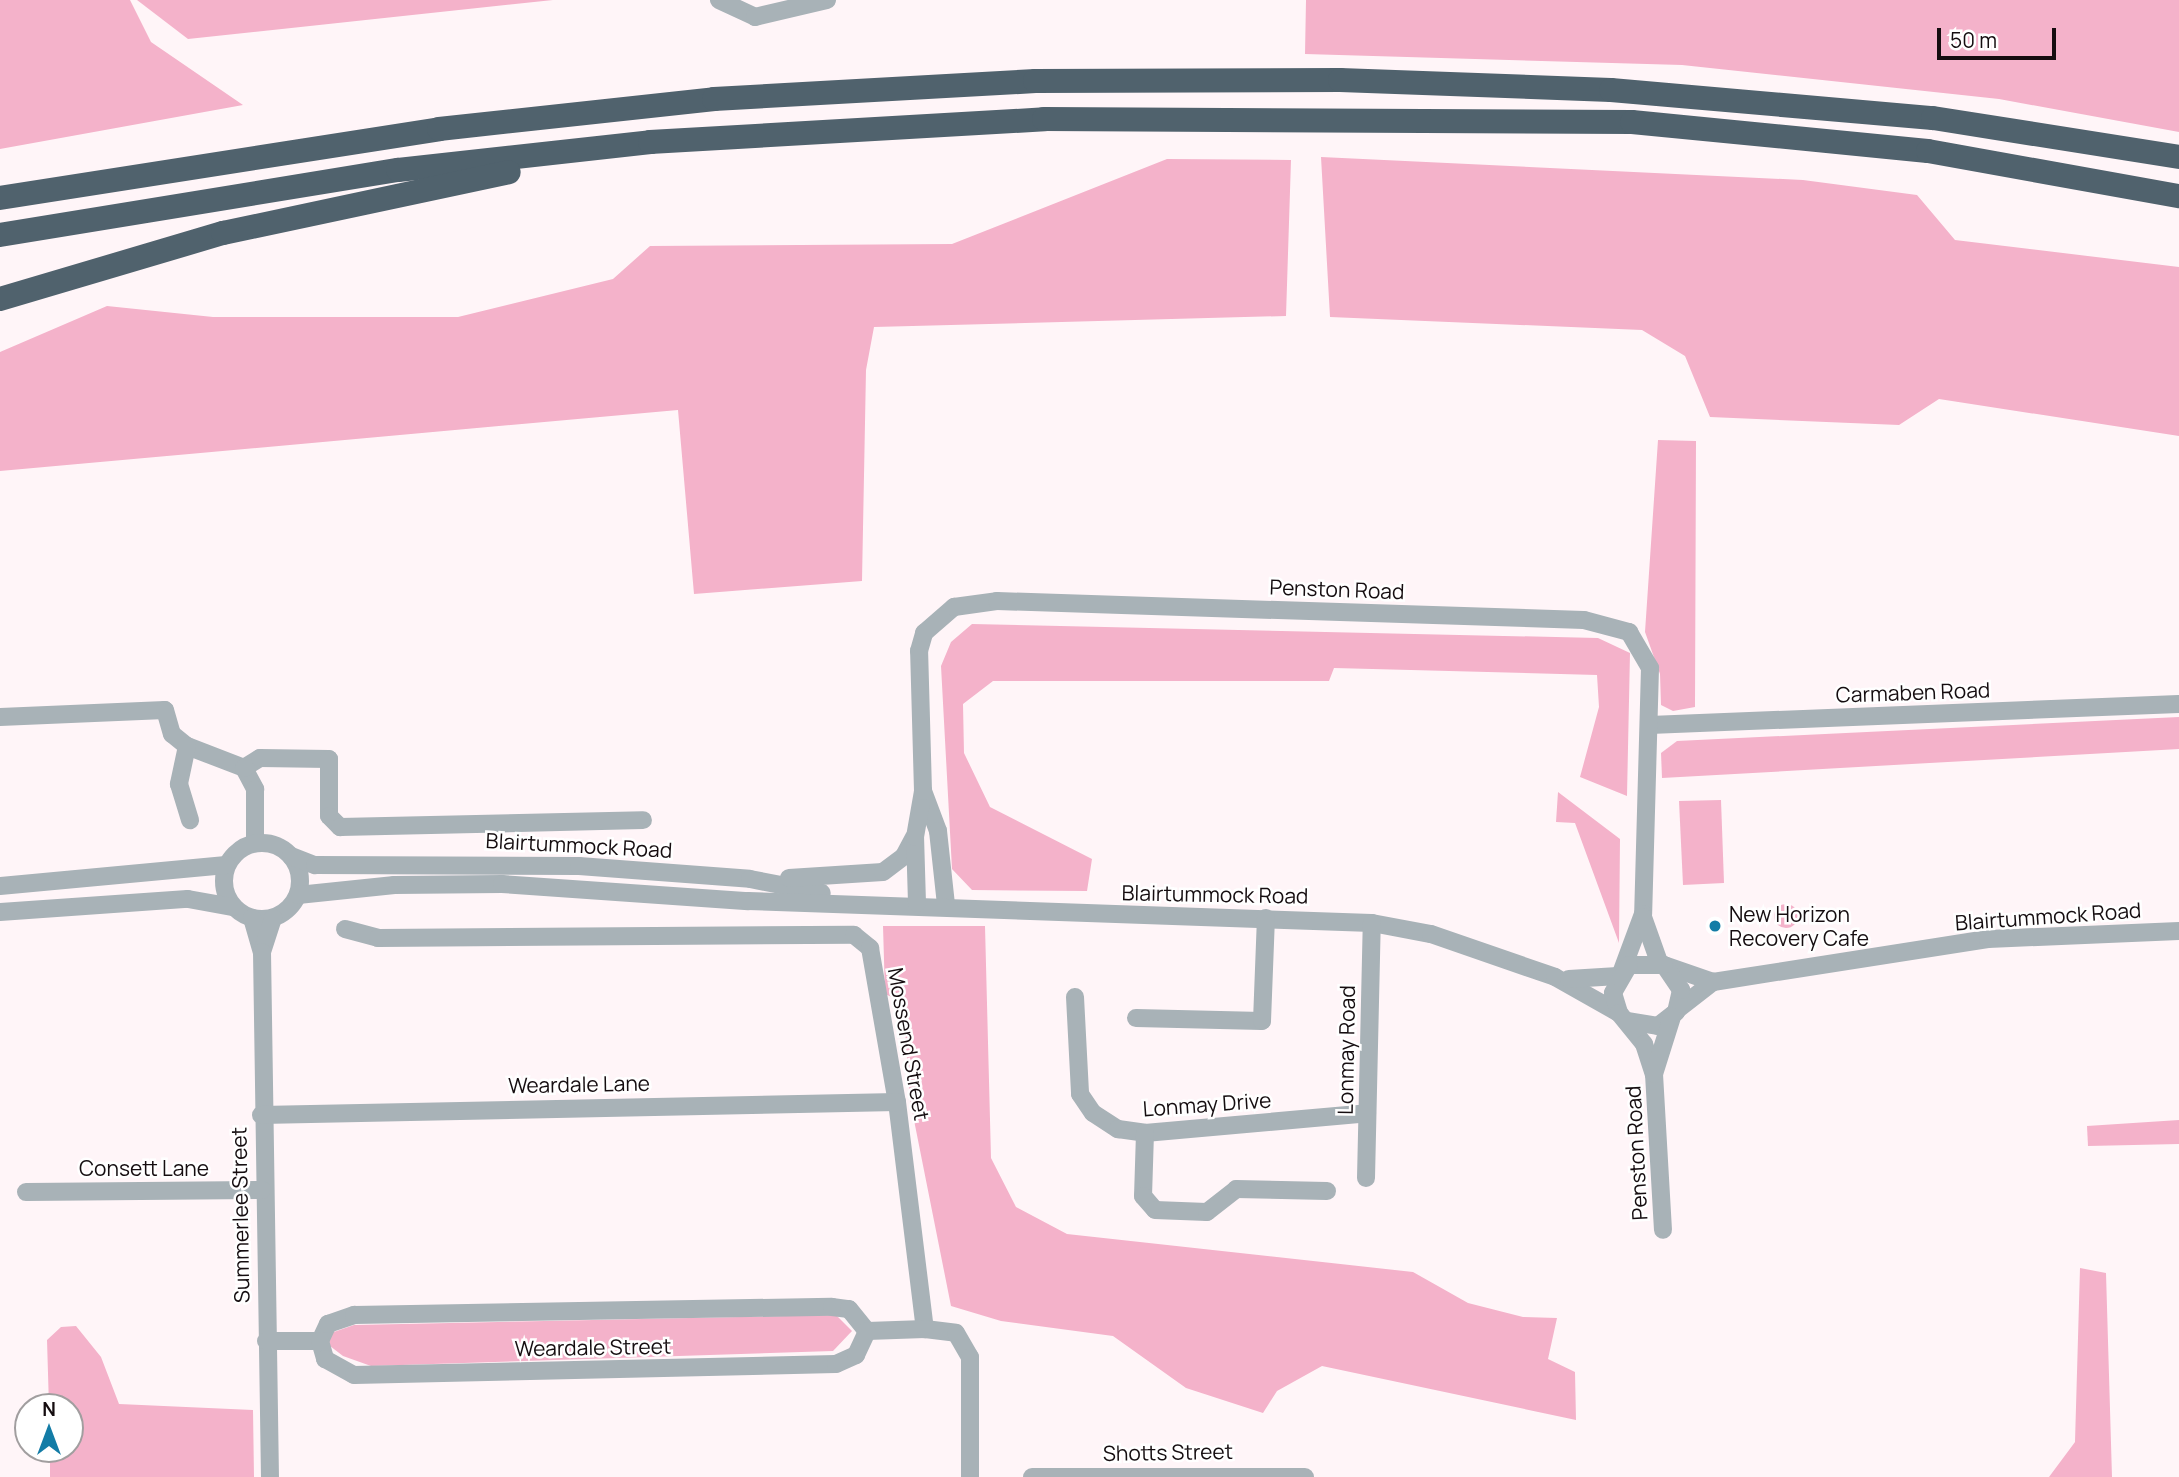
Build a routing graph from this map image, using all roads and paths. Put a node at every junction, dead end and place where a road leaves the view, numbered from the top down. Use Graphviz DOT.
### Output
graph roads {
  1 [pos="719,0"];
  2 [pos="827,0"];
  3 [pos="650,142"];
  4 [pos="2179,157"];
  5 [pos="2179,196"];
  6 [pos="0,198"];
  7 [pos="0,235"];
  8 [pos="0,299"];
  9 [pos="2179,705"];
  10 [pos="0,717"];
  11 [pos="1650,724"];
  12 [pos="187,746"];
  13 [pos="244,768"];
  14 [pos="923,791"];
  15 [pos="190,820"];
  16 [pos="643,820"];
  17 [pos="915,837"];
  18 [pos="256,843"];
  19 [pos="291,856"];
  20 [pos="226,865"];
  21 [pos="0,875"];
  22 [pos="750,879"];
  23 [pos="9,885"];
  24 [pos="298,895"];
  25 [pos="865,901"];
  26 [pos="917,903"];
  27 [pos="946,905"];
  28 [pos="233,907"];
  29 [pos="0,912"];
  30 [pos="1643,914"];
  31 [pos="252,918"];
  32 [pos="273,918"];
  33 [pos="1266,918"];
  34 [pos="1372,923"];
  35 [pos="345,929"];
  36 [pos="2179,931"];
  37 [pos="262,952"];
  38 [pos="1662,963"];
  39 [pos="1620,974"];
  40 [pos="1555,977"];
  41 [pos="1713,982"];
  42 [pos="1075,997"];
  43 [pos="1675,1013"];
  44 [pos="1623,1017"];
  45 [pos="1136,1018"];
  46 [pos="1654,1074"];
  47 [pos="897,1102"];
  48 [pos="1367,1113"];
  49 [pos="261,1115"];
  50 [pos="1144,1133"];
  51 [pos="1366,1178"];
  52 [pos="262,1190"];
  53 [pos="1327,1191"];
  54 [pos="26,1192"];
  55 [pos="1663,1230"];
  56 [pos="925,1329"];
  57 [pos="866,1331"];
  58 [pos="266,1341"];
  59 [pos="320,1341"];
  60 [pos="1305,1475"];
  61 [pos="270,1477"];
  62 [pos="970,1477"];
  63 [pos="1032,1477"];
  1 -- 2 [label="street"];
  3 -- 5 [label="highway"];
  3 -- 7 [label="highway"];
  3 -- 8 [label="highway"];
  4 -- 6 [label="highway"];
  9 -- 11 [label="street, Carmaben Road"];
  10 -- 12 [label="street"];
  11 -- 14 [label="street, Penston Road"];
  11 -- 30 [label="street, Penston Road"];
  12 -- 13 [label="street"];
  12 -- 15 [label="street"];
  13 -- 16 [label="street"];
  13 -- 18 [label="street"];
  14 -- 17 [label="street, Penston Road"];
  14 -- 27 [label="street, Penston Road"];
  17 -- 22 [label="street"];
  17 -- 26 [label="street, Penston Road"];
  18 -- 19 [label="street"];
  18 -- 20 [label="street"];
  19 -- 22 [label="street, Blairtummock Road"];
  19 -- 24 [label="street"];
  20 -- 23 [label="street"];
  20 -- 28 [label="street"];
  21 -- 23 [label="street"];
  22 -- 25 [label="street, Blairtummock Road"];
  24 -- 25 [label="street, Blairtummock Road"];
  24 -- 32 [label="street"];
  25 -- 26 [label="street, Blairtummock Road"];
  26 -- 27 [label="street, Blairtummock Road"];
  27 -- 33 [label="street, Blairtummock Road"];
  28 -- 29 [label="street"];
  28 -- 31 [label="street"];
  30 -- 38 [label="street"];
  30 -- 39 [label="street"];
  31 -- 32 [label="street"];
  31 -- 37 [label="street"];
  32 -- 37 [label="street"];
  33 -- 34 [label="street, Blairtummock Road"];
  33 -- 45 [label="street"];
  34 -- 40 [label="street, Blairtummock Road"];
  34 -- 48 [label="street, Lonmay Road"];
  35 -- 47 [label="street, Mossend Street"];
  36 -- 41 [label="street, Blairtummock Road"];
  37 -- 49 [label="street, Summerlee Street"];
  38 -- 39 [label="street"];
  38 -- 41 [label="street, Blairtummock Road"];
  38 -- 43 [label="street"];
  39 -- 40 [label="street, Blairtummock Road"];
  39 -- 44 [label="street"];
  40 -- 44 [label="street, Blairtummock Road"];
  41 -- 43 [label="street, Blairtummock Road"];
  42 -- 50 [label="street, Lonmay Drive"];
  43 -- 44 [label="street"];
  43 -- 46 [label="street"];
  44 -- 46 [label="street"];
  46 -- 55 [label="street, Penston Road"];
  47 -- 49 [label="street, Weardale Lane"];
  47 -- 56 [label="street, Mossend Street"];
  48 -- 50 [label="street, Lonmay Drive"];
  48 -- 51 [label="street, Lonmay Road"];
  49 -- 52 [label="street, Summerlee Street"];
  50 -- 53 [label="street"];
  52 -- 54 [label="street, Consett Lane"];
  52 -- 58 [label="street, Summerlee Street"];
  56 -- 57 [label="street"];
  56 -- 62 [label="street"];
  57 -- 59 [label="street, Weardale Street"];
  57 -- 59 [label="street, Weardale Street"];
  58 -- 59 [label="street"];
  58 -- 61 [label="street, Summerlee Street"];
  60 -- 63 [label="street, Shotts Street"];
}
